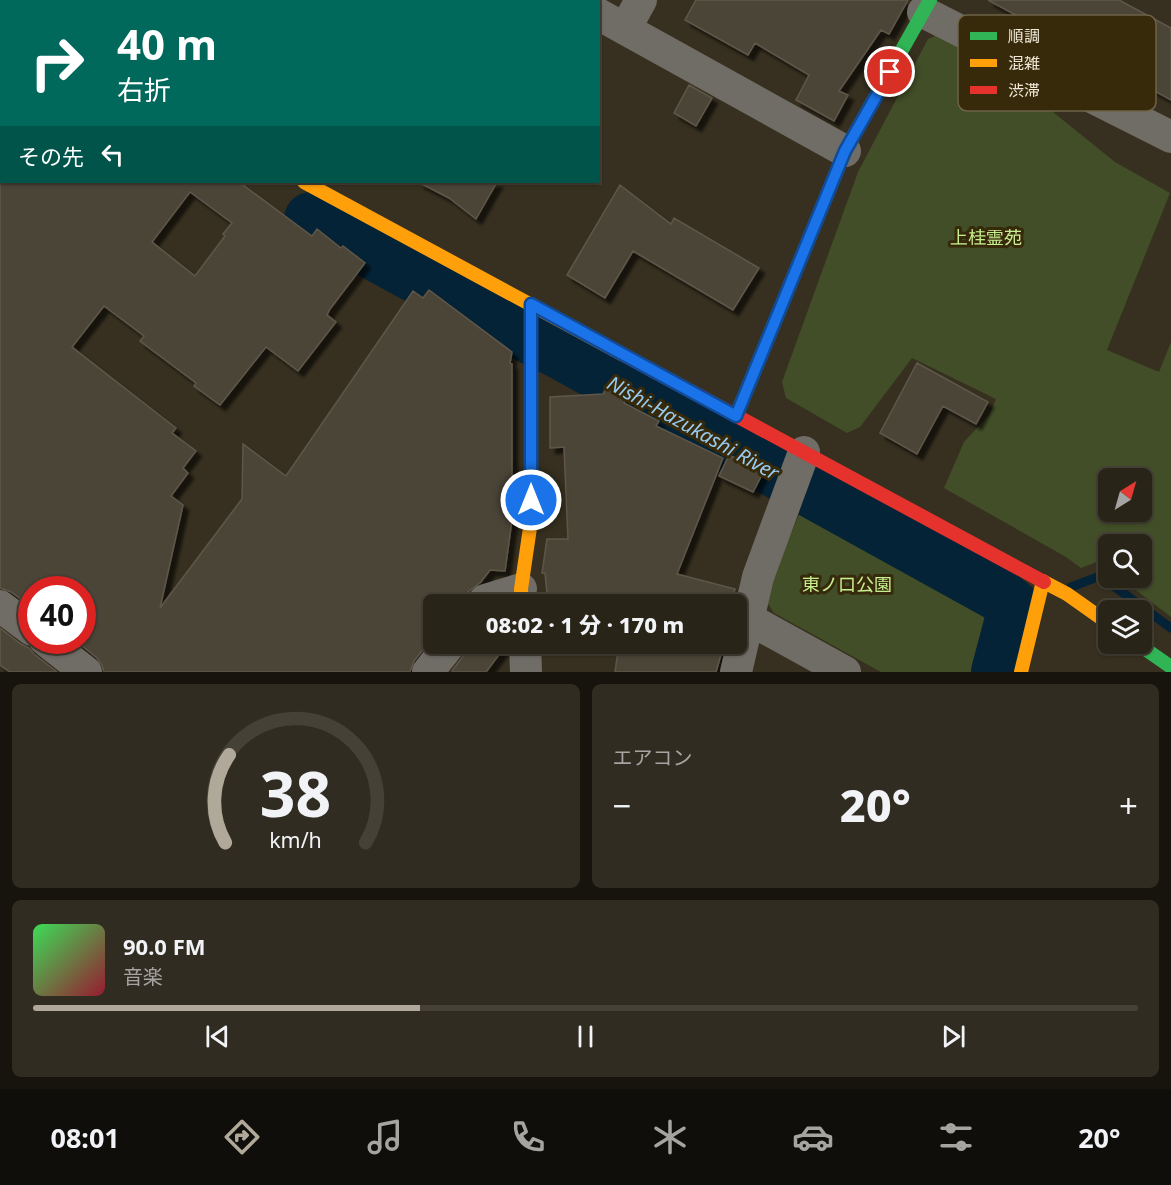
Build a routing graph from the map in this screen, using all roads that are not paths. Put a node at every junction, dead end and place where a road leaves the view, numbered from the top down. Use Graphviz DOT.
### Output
graph roads {
  1 [pos="641,0"];
  2 [pos="926,6"];
  3 [pos="612,21"];
  4 [pos="958,23"];
  5 [pos="1122,111"];
  6 [pos="1171,137"];
  7 [pos="845,151"];
  8 [pos="306,183"];
  9 [pos="531,304"];
  10 [pos="736,416"];
  11 [pos="797,471"];
  12 [pos="1043,581"];
  13 [pos="522,594"];
  14 [pos="0,606"];
  15 [pos="1098,616"];
  16 [pos="747,618"];
  17 [pos="18,620"];
  18 [pos="63,654"];
  19 [pos="442,654"];
  20 [pos="525,654"];
  21 [pos="740,654"];
  22 [pos="1152,654"];
  23 [pos="1171,667"];
  24 [pos="86,672"];
  25 [pos="428,672"];
  26 [pos="526,672"];
  27 [pos="736,672"];
  28 [pos="845,672"];
  29 [pos="1021,672"];
  1 -- 3 [label="street"];
  2 -- 4 [label="street"];
  2 -- 7 [label="street"];
  3 -- 7 [label="street"];
  5 -- 6 [label="street"];
  7 -- 10 [label="street"];
  8 -- 9 [label="street"];
  9 -- 10 [label="street"];
  9 -- 13 [label="street"];
  10 -- 11 [label="street"];
  11 -- 12 [label="street"];
  11 -- 16 [label="street"];
  12 -- 15 [label="street"];
  12 -- 29 [label="street"];
  14 -- 17 [label="street"];
  16 -- 28 [label="street"];
  18 -- 24 [label="street"];
  19 -- 25 [label="street"];
  20 -- 26 [label="street"];
  21 -- 27 [label="street"];
  22 -- 23 [label="street"];
}
